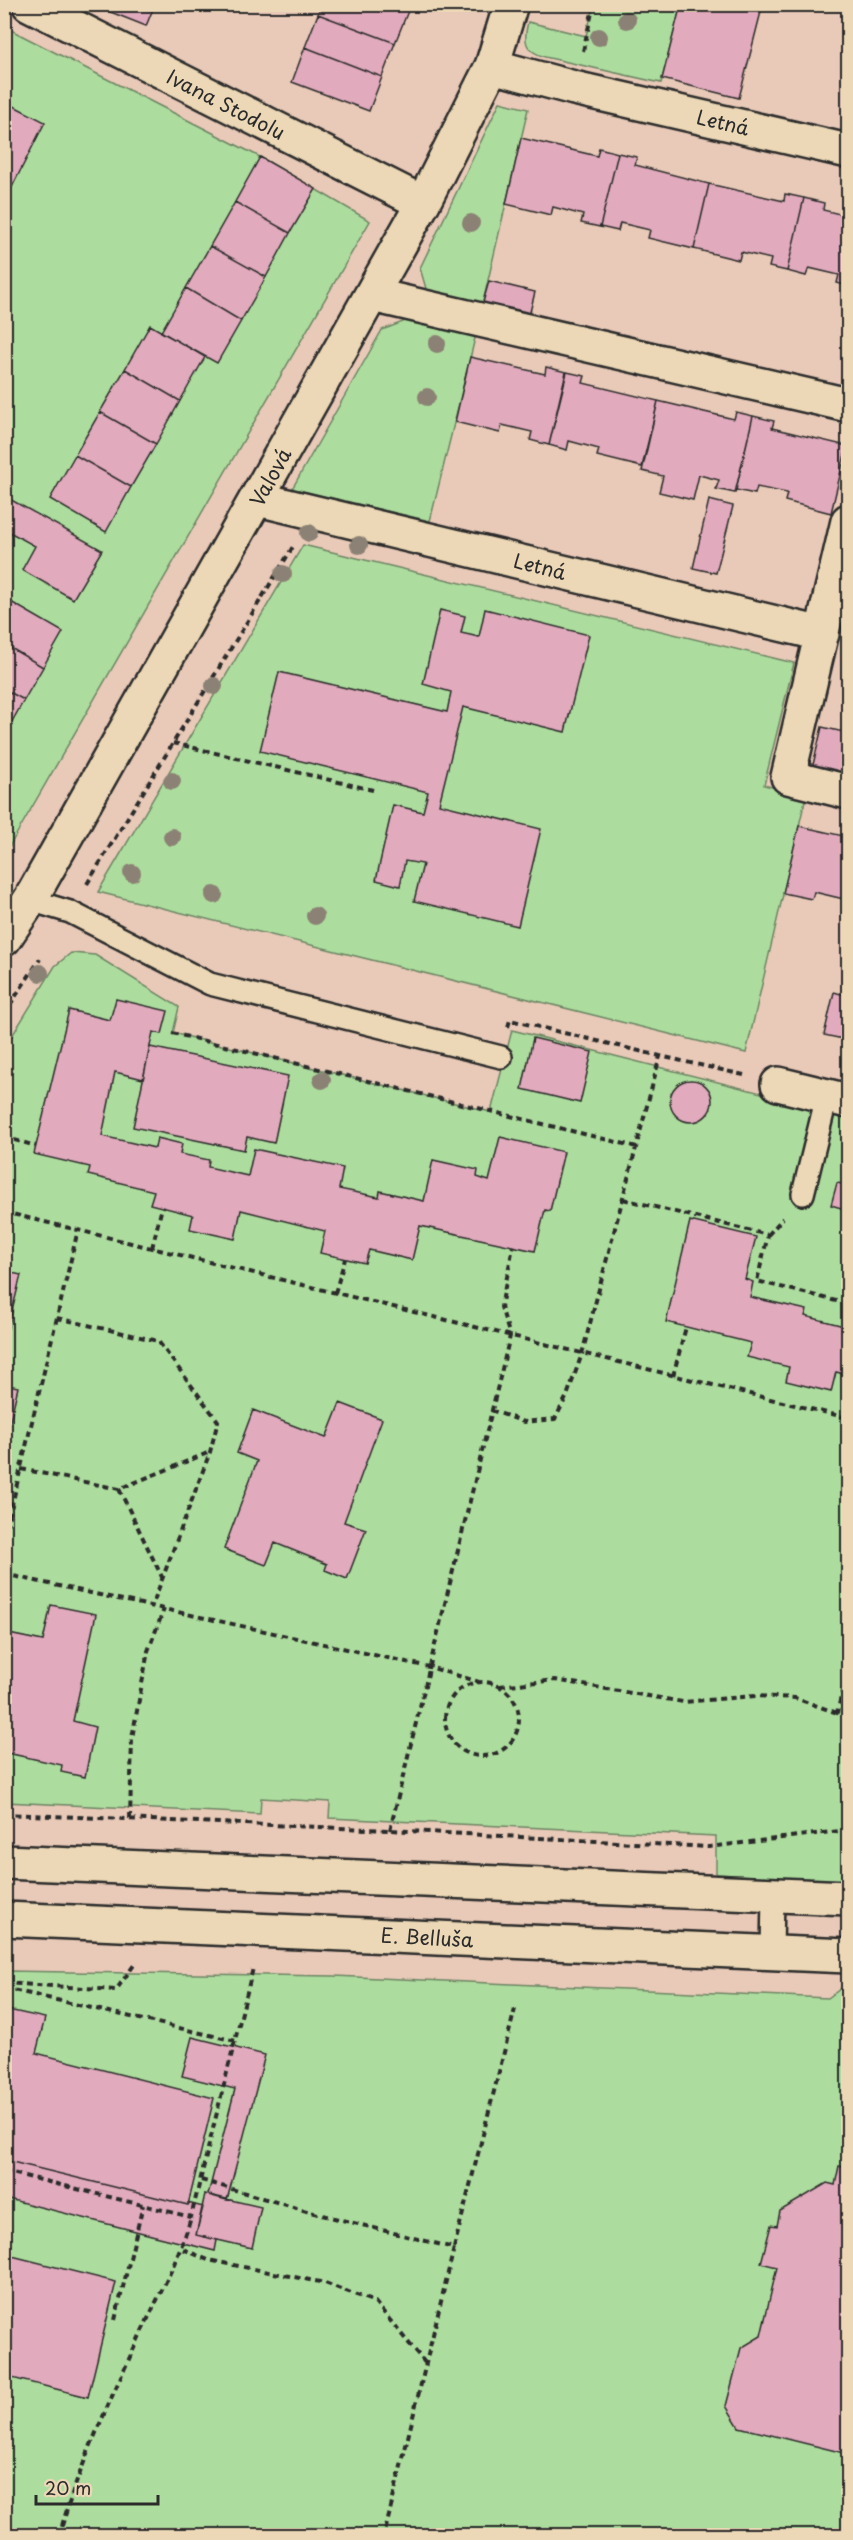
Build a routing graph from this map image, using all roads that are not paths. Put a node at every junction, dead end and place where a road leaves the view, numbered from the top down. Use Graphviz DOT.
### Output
graph roads {
  1 [pos="29,4"];
  2 [pos="511,4"];
  3 [pos="492,66"];
  4 [pos="849,151"];
  5 [pos="423,203"];
  6 [pos="372,295"];
  7 [pos="849,405"];
  8 [pos="258,499"];
  9 [pos="849,521"];
  10 [pos="822,634"];
  11 [pos="849,792"];
  12 [pos="30,900"];
  13 [pos="4,939"];
  14 [pos="501,1057"];
  15 [pos="778,1084"];
  16 [pos="838,1099"];
  17 [pos="803,1194"];
  18 [pos="4,1862"];
  19 [pos="773,1895"];
  20 [pos="849,1898"];
  21 [pos="4,1919"];
  22 [pos="772,1952"];
  23 [pos="849,1956"];
  1 -- 5 [label="street, Ivana Stodolu"];
  2 -- 3 [label="street, Valová"];
  3 -- 4 [label="street, Letná"];
  3 -- 5 [label="street, Valová"];
  5 -- 6 [label="street, Valová"];
  6 -- 7 [label="street"];
  6 -- 8 [label="street, Valová"];
  8 -- 10 [label="street, Letná"];
  8 -- 12 [label="street, Valová"];
  9 -- 10 [label="street"];
  10 -- 11 [label="street"];
  12 -- 13 [label="street, Valová"];
  12 -- 14 [label="lane"];
  15 -- 16 [label="street"];
  16 -- 17 [label="lane"];
  18 -- 19 [label="street"];
  19 -- 20 [label="street"];
  19 -- 22 [label="lane"];
  21 -- 22 [label="street, E. Belluša"];
  22 -- 23 [label="street, E. Belluša"];
}
